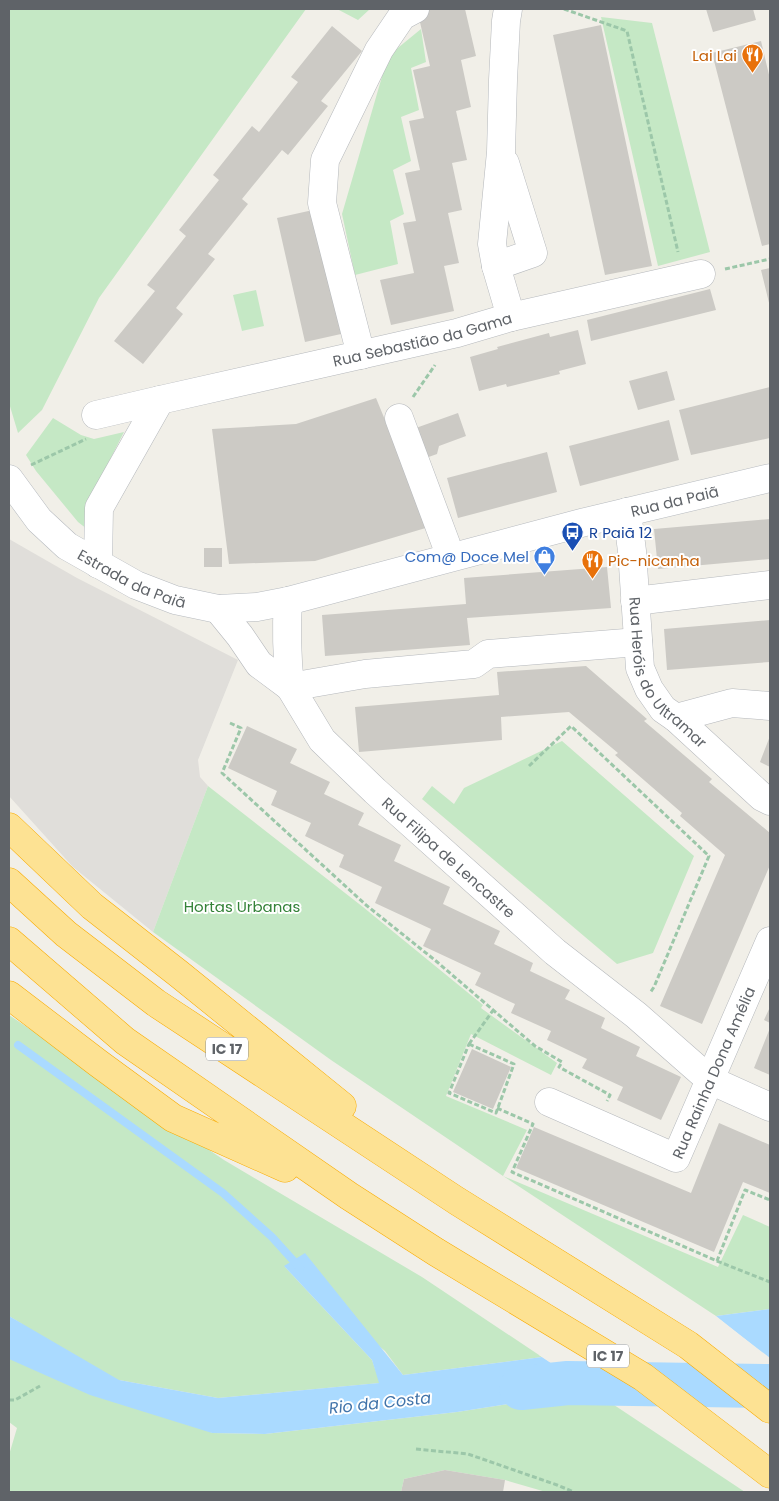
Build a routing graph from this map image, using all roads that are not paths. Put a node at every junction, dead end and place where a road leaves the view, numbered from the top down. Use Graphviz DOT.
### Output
graph roads {
  1 [pos="415,9"];
  2 [pos="508,9"];
  3 [pos="501,152"];
  4 [pos="496,266"];
  5 [pos="692,276"];
  6 [pos="511,317"];
  7 [pos="361,355"];
  8 [pos="160,400"];
  9 [pos="96,416"];
  10 [pos="399,418"];
  11 [pos="19,473"];
  12 [pos="770,478"];
  13 [pos="626,512"];
  14 [pos="446,544"];
  15 [pos="98,564"];
  16 [pos="770,585"];
  17 [pos="288,601"];
  18 [pos="635,601"];
  19 [pos="218,609"];
  20 [pos="638,642"];
  21 [pos="290,686"];
  22 [pos="770,706"];
  23 [pos="676,718"];
  24 [pos="770,801"];
  25 [pos="9,827"];
  26 [pos="9,882"];
  27 [pos="770,941"];
  28 [pos="9,942"];
  29 [pos="9,994"];
  30 [pos="710,1080"];
  31 [pos="549,1102"];
  32 [pos="770,1107"];
  33 [pos="349,1196"];
  34 [pos="461,1203"];
  35 [pos="770,1409"];
  36 [pos="770,1474"];
  1 -- 7 [label="street"];
  2 -- 3 [label="street"];
  3 -- 4 [label="street"];
  3 -- 4 [label="street"];
  4 -- 6 [label="street"];
  5 -- 6 [label="street, Rua Sebastião da Gama"];
  6 -- 7 [label="street, Rua Sebastião da Gama"];
  7 -- 8 [label="street, Rua Sebastião da Gama"];
  8 -- 9 [label="street, Rua Sebastião da Gama"];
  8 -- 15 [label="street"];
  10 -- 14 [label="street"];
  11 -- 15 [label="street, Estrada da Paiã"];
  12 -- 13 [label="street, Rua da Paiã"];
  13 -- 17 [label="street, Rua da Paiã"];
  13 -- 18 [label="street, Rua Heróis do Ultramar"];
  15 -- 19 [label="street, Estrada da Paiã"];
  16 -- 18 [label="street"];
  17 -- 19 [label="street, Estrada da Paiã"];
  17 -- 21 [label="street"];
  18 -- 20 [label="street, Rua Heróis do Ultramar"];
  19 -- 21 [label="street, Rua Filipa de Lencastre"];
  20 -- 21 [label="street"];
  20 -- 23 [label="street, Rua Heróis do Ultramar"];
  21 -- 30 [label="street, Rua Filipa de Lencastre"];
  22 -- 23 [label="street"];
  23 -- 24 [label="street, Rua Heróis do Ultramar"];
  25 -- 34 [label="highway"];
  26 -- 34 [label="highway, IC 17"];
  27 -- 30 [label="street, Rua Rainha Dona Amélia"];
  28 -- 33 [label="highway, IC 17"];
  29 -- 33 [label="highway"];
  30 -- 31 [label="street, Rua Rainha Dona Amélia"];
  30 -- 32 [label="street, Rua Filipa de Lencastre"];
  33 -- 36 [label="highway, IC 17"];
  34 -- 35 [label="highway, IC 17"];
}
